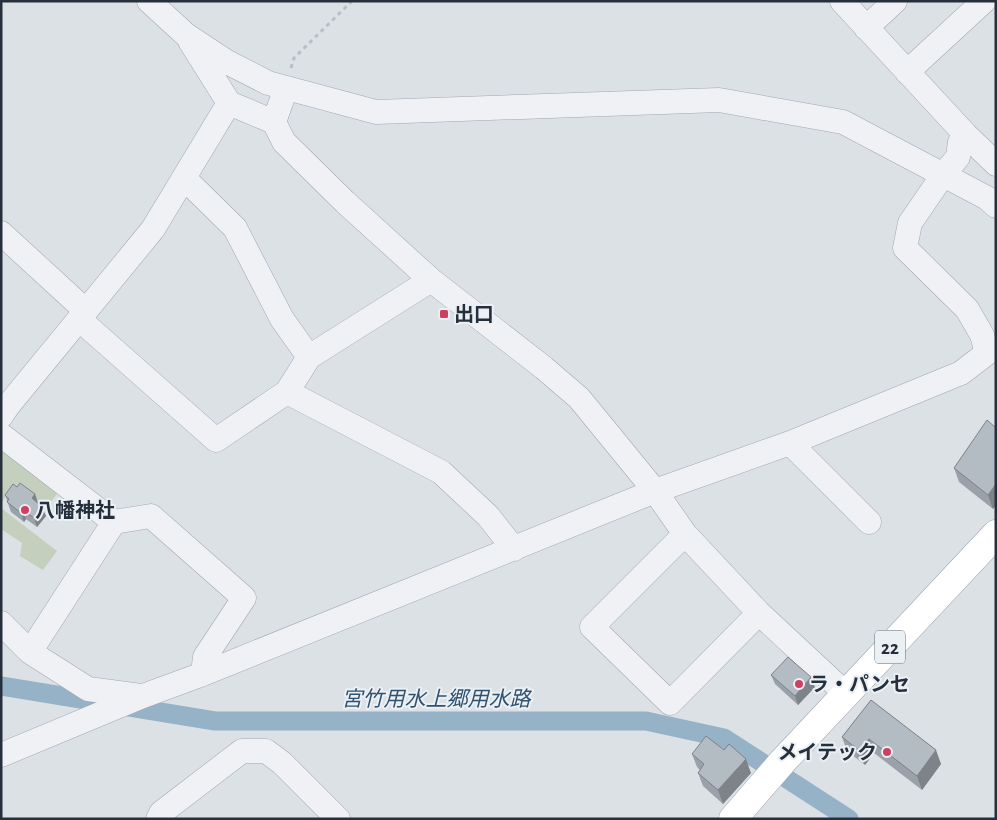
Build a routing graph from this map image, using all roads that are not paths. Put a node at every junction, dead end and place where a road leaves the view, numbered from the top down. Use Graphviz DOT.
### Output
graph roads {
  1 [pos="149,1"];
  2 [pos="842,1"];
  3 [pos="895,1"];
  4 [pos="984,1"];
  5 [pos="866,28"];
  6 [pos="186,35"];
  7 [pos="907,72"];
  8 [pos="286,88"];
  9 [pos="229,103"];
  10 [pos="274,122"];
  11 [pos="965,134"];
  12 [pos="996,164"];
  13 [pos="943,175"];
  14 [pos="184,178"];
  15 [pos="996,206"];
  16 [pos="1,233"];
  17 [pos="431,280"];
  18 [pos="82,315"];
  19 [pos="991,351"];
  20 [pos="309,358"];
  21 [pos="287,392"];
  22 [pos="1,416"];
  23 [pos="1,436"];
  24 [pos="790,443"];
  25 [pos="655,491"];
  26 [pos="114,522"];
  27 [pos="869,522"];
  28 [pos="685,534"];
  29 [pos="994,538"];
  30 [pos="514,549"];
  31 [pos="759,613"];
  32 [pos="1,623"];
  33 [pos="30,652"];
  34 [pos="203,674"];
  35 [pos="846,694"];
  36 [pos="135,700"];
  37 [pos="1,755"];
  38 [pos="158,819"];
  39 [pos="338,819"];
  40 [pos="732,819"];
  1 -- 6 [label="street"];
  2 -- 5 [label="street"];
  3 -- 5 [label="street"];
  4 -- 7 [label="street"];
  5 -- 7 [label="street"];
  6 -- 8 [label="street"];
  6 -- 9 [label="street"];
  7 -- 11 [label="street"];
  8 -- 10 [label="street"];
  8 -- 13 [label="street"];
  9 -- 10 [label="street"];
  9 -- 14 [label="street"];
  10 -- 17 [label="street"];
  11 -- 12 [label="street"];
  11 -- 13 [label="street"];
  13 -- 15 [label="street"];
  13 -- 19 [label="street"];
  14 -- 18 [label="street"];
  14 -- 20 [label="street"];
  16 -- 18 [label="street"];
  17 -- 20 [label="street"];
  17 -- 25 [label="street"];
  18 -- 21 [label="street"];
  18 -- 22 [label="street"];
  19 -- 24 [label="street"];
  20 -- 21 [label="street"];
  21 -- 30 [label="street"];
  23 -- 26 [label="street"];
  24 -- 25 [label="street"];
  24 -- 27 [label="street"];
  25 -- 28 [label="street"];
  25 -- 30 [label="street"];
  26 -- 33 [label="street"];
  26 -- 34 [label="street"];
  28 -- 31 [label="street"];
  28 -- 31 [label="street"];
  29 -- 35 [label="main road, 22"];
  30 -- 34 [label="street"];
  31 -- 35 [label="street"];
  32 -- 33 [label="street"];
  33 -- 36 [label="street"];
  34 -- 36 [label="street"];
  35 -- 40 [label="main road, 22"];
  36 -- 37 [label="street"];
  38 -- 39 [label="street"];
}
